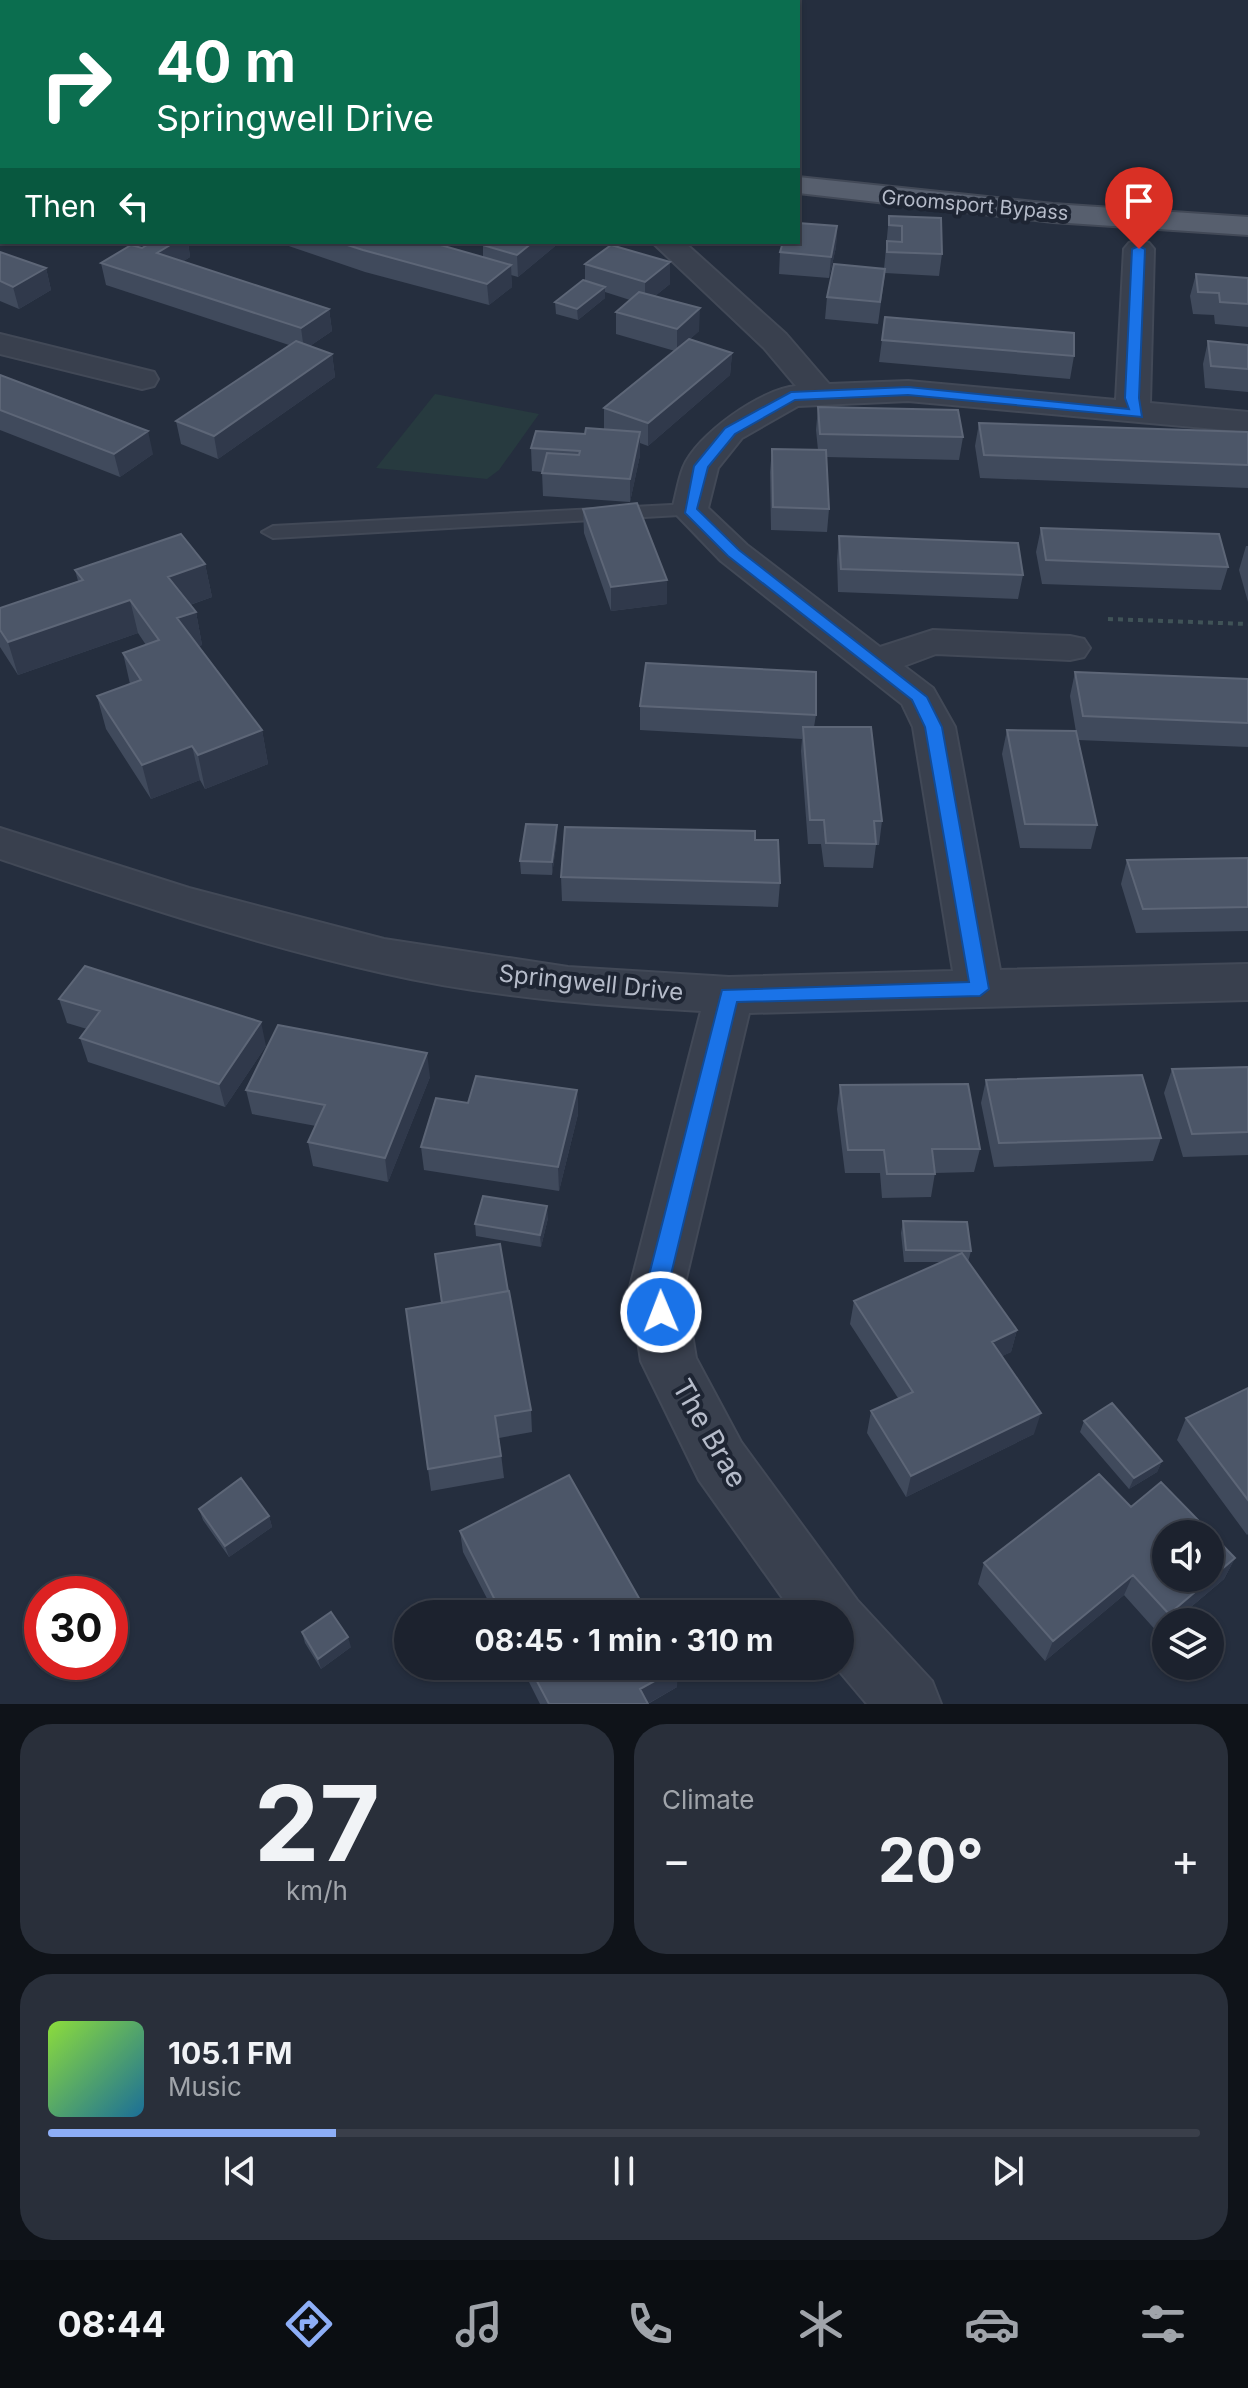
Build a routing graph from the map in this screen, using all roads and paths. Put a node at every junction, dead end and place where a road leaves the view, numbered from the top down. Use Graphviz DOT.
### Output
graph roads {
  1 [pos="800,185"];
  2 [pos="1248,226"];
  3 [pos="669,244"];
  4 [pos="1139,249"];
  5 [pos="0,344"];
  6 [pos="142,379"];
  7 [pos="819,393"];
  8 [pos="1137,414"];
  9 [pos="1248,422"];
  10 [pos="690,510"];
  11 [pos="273,532"];
  12 [pos="1248,624"];
  13 [pos="1070,648"];
  14 [pos="876,662"];
  15 [pos="0,843"];
  16 [pos="1248,982"];
  17 [pos="980,989"];
  18 [pos="729,995"];
  19 [pos="822,1600"];
  20 [pos="854,1640"];
  21 [pos="909,1704"];
  1 -- 2 [label="main road, Groomsport Bypass"];
  3 -- 7 [label="street"];
  4 -- 8 [label="street"];
  5 -- 6 [label="street"];
  7 -- 8 [label="street"];
  7 -- 10 [label="street"];
  8 -- 9 [label="street"];
  10 -- 11 [label="lane"];
  10 -- 14 [label="street"];
  12 -- 13 [label="path"];
  13 -- 14 [label="street"];
  14 -- 17 [label="street"];
  15 -- 18 [label="street, Springwell Drive"];
  16 -- 17 [label="street, Springwell Drive"];
  17 -- 18 [label="street, Springwell Drive"];
  18 -- 19 [label="street, The Brae"];
  20 -- 21 [label="street"];
}
